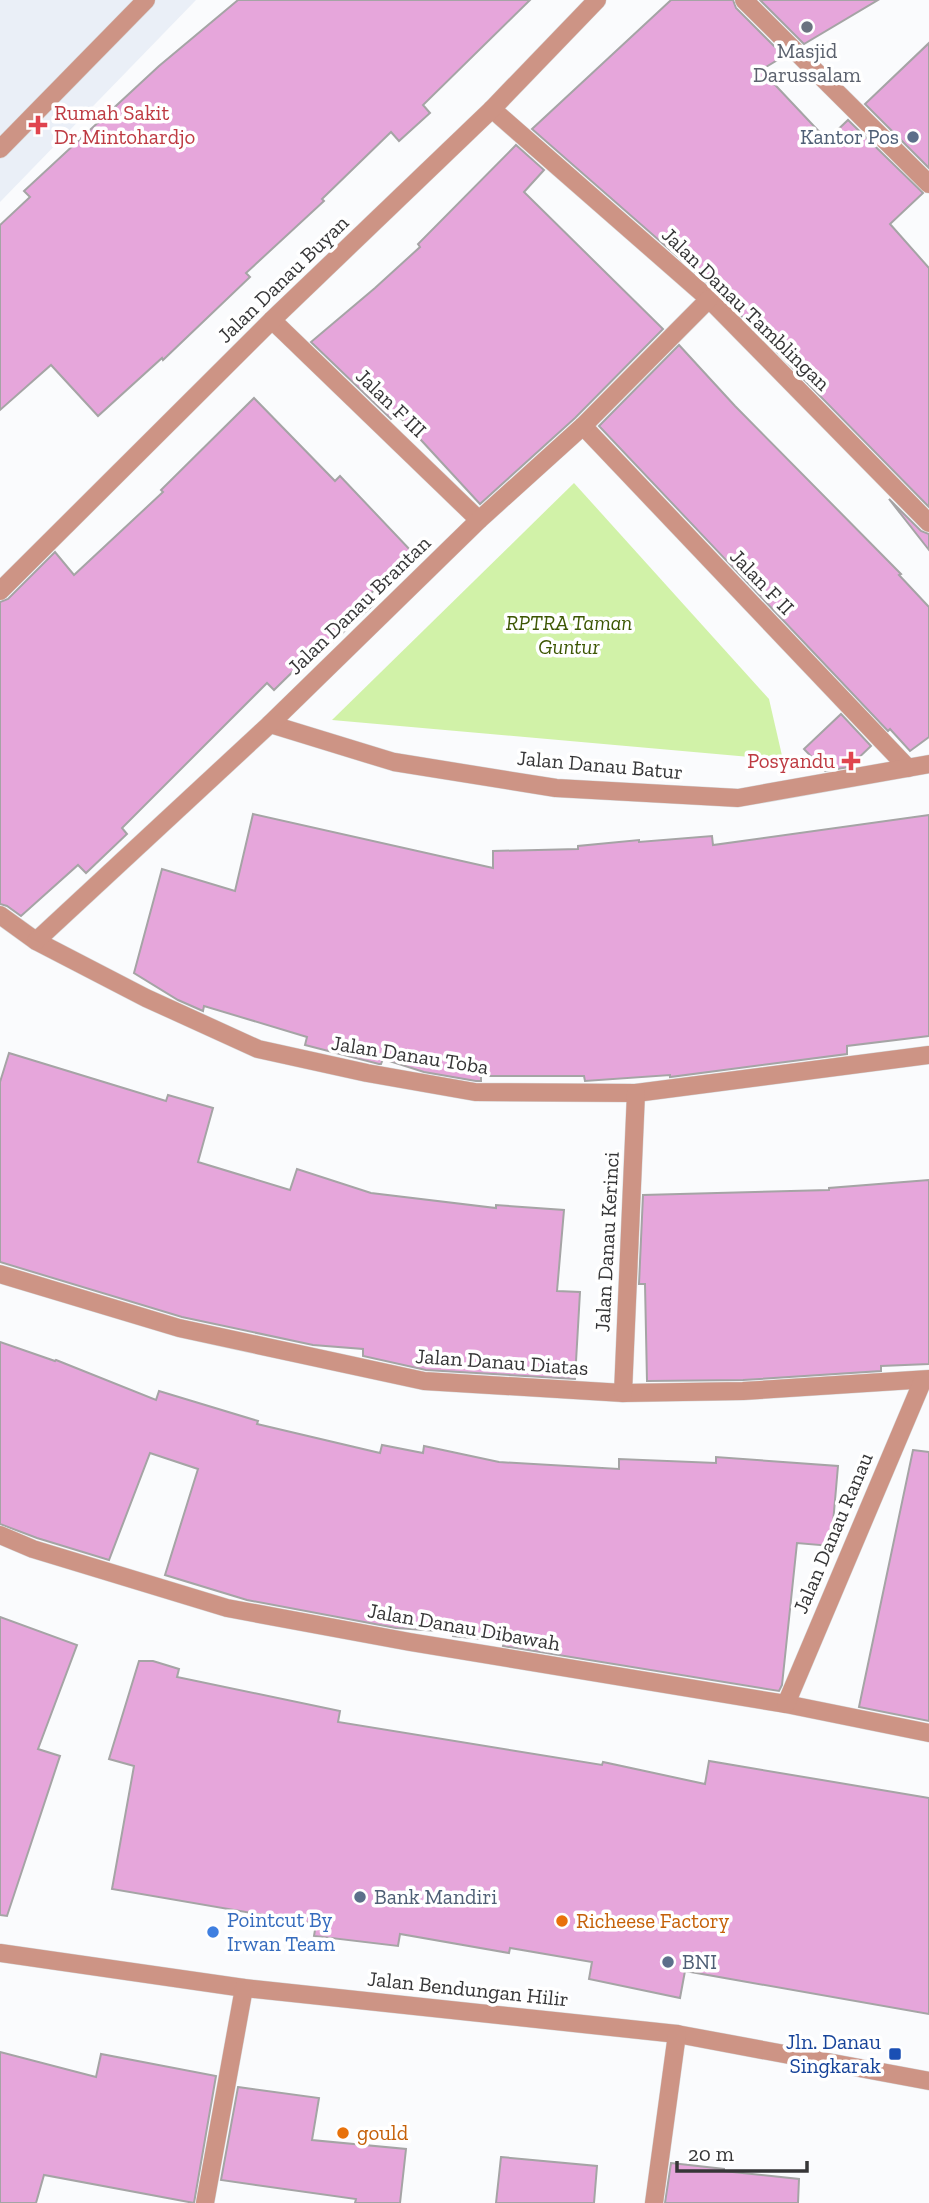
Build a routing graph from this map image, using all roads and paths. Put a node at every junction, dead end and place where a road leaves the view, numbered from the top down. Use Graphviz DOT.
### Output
graph roads {
  1 [pos="146,0"];
  2 [pos="597,0"];
  3 [pos="744,0"];
  4 [pos="492,110"];
  5 [pos="0,149"];
  6 [pos="929,184"];
  7 [pos="709,299"];
  8 [pos="272,320"];
  9 [pos="583,426"];
  10 [pos="479,520"];
  11 [pos="929,523"];
  12 [pos="0,591"];
  13 [pos="271,724"];
  14 [pos="929,764"];
  15 [pos="908,768"];
  16 [pos="0,915"];
  17 [pos="36,941"];
  18 [pos="929,1055"];
  19 [pos="636,1093"];
  20 [pos="0,1274"];
  21 [pos="926,1379"];
  22 [pos="623,1393"];
  23 [pos="0,1535"];
  24 [pos="786,1704"];
  25 [pos="929,1733"];
  26 [pos="0,1953"];
  27 [pos="244,1988"];
  28 [pos="677,2034"];
  29 [pos="929,2081"];
  30 [pos="205,2203"];
  31 [pos="654,2203"];
  1 -- 5 [label="street"];
  2 -- 4 [label="street, Jalan Danau Buyan"];
  3 -- 6 [label="street"];
  4 -- 7 [label="street, Jalan Danau Tamblingan"];
  4 -- 8 [label="street, Jalan Danau Buyan"];
  7 -- 9 [label="street, Jalan Danau Brantan"];
  7 -- 11 [label="street, Jalan Danau Tamblingan"];
  8 -- 10 [label="street, Jalan F III"];
  8 -- 12 [label="street, Jalan Danau Buyan"];
  9 -- 10 [label="street, Jalan Danau Brantan"];
  9 -- 15 [label="street, Jalan F II"];
  10 -- 13 [label="street, Jalan Danau Brantan"];
  13 -- 15 [label="street, Jalan Danau Batur"];
  13 -- 17 [label="street, Jalan Danau Brantan"];
  14 -- 15 [label="street, Jalan Danau Batur"];
  16 -- 17 [label="street, Jalan Danau Toba"];
  17 -- 19 [label="street, Jalan Danau Toba"];
  18 -- 19 [label="street, Jalan Danau Toba"];
  19 -- 22 [label="street, Jalan Danau Kerinci"];
  20 -- 22 [label="street, Jalan Danau Diatas"];
  21 -- 22 [label="street, Jalan Danau Diatas"];
  21 -- 24 [label="street, Jalan Danau Ranau"];
  23 -- 24 [label="street, Jalan Danau Dibawah"];
  24 -- 25 [label="street, Jalan Danau Dibawah"];
  26 -- 27 [label="street, Jalan Bendungan Hilir"];
  27 -- 28 [label="street, Jalan Bendungan Hilir"];
  27 -- 30 [label="street"];
  28 -- 29 [label="street, Jalan Bendungan Hilir"];
  28 -- 31 [label="street"];
}
